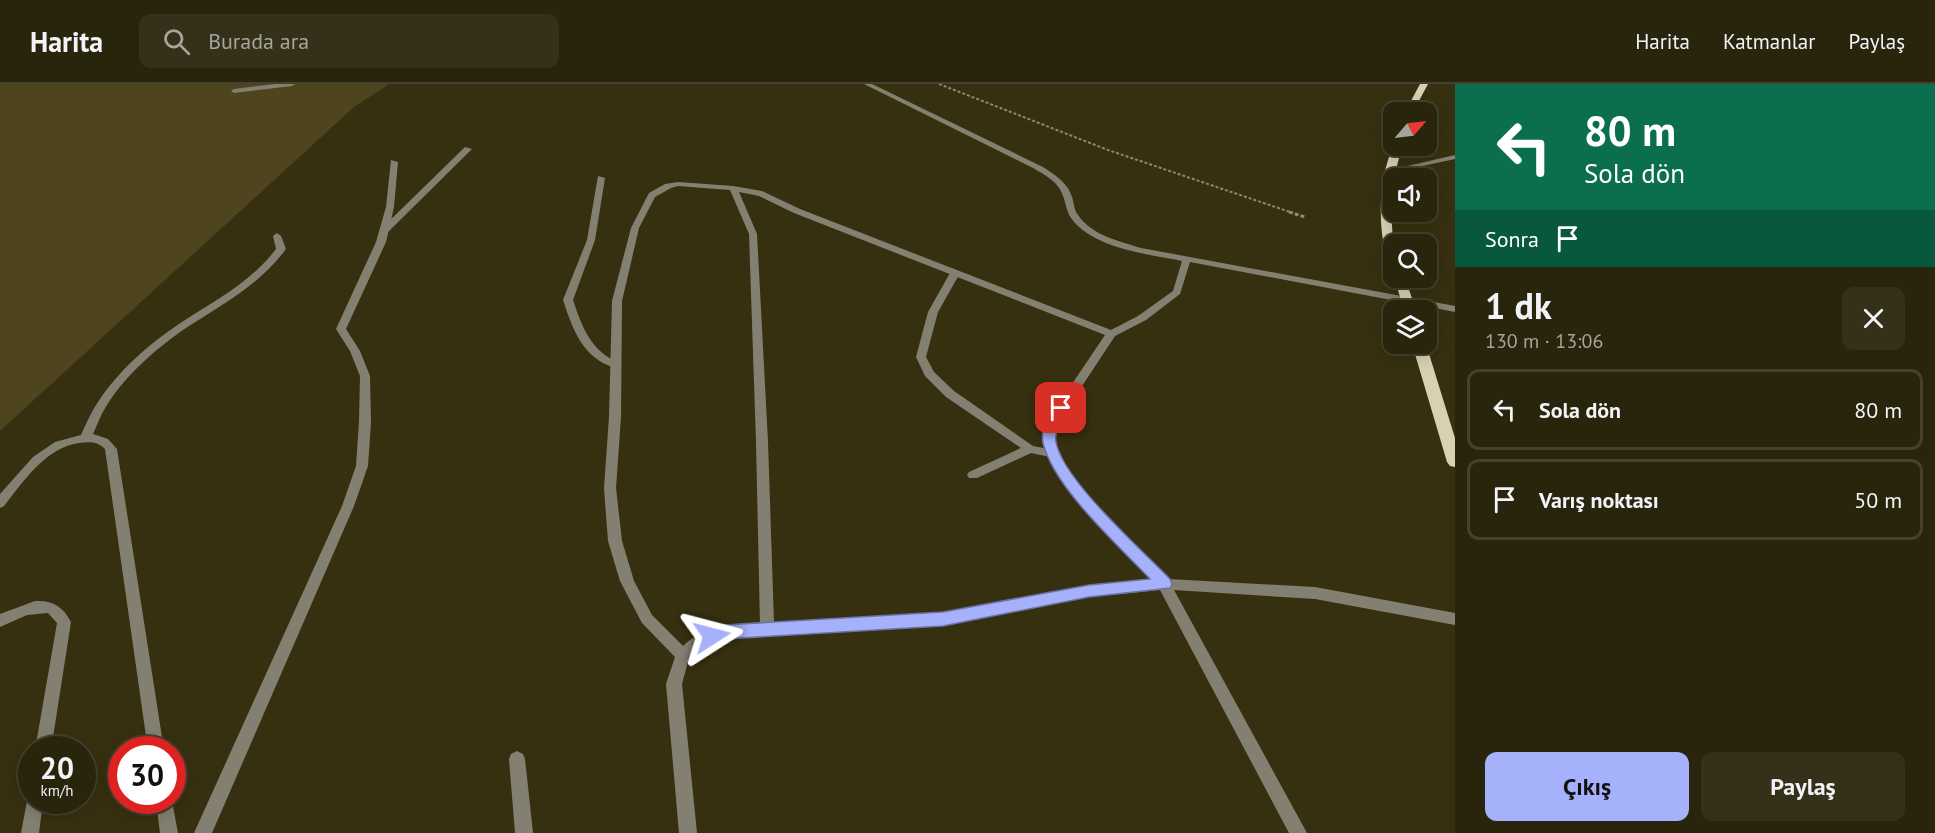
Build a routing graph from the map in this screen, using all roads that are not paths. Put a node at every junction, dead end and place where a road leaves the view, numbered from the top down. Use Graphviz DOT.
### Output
graph roads {
  1 [pos="292,84"];
  2 [pos="867,84"];
  3 [pos="1424,84"];
  4 [pos="234,91"];
  5 [pos="1414,102"];
  6 [pos="468,149"];
  7 [pos="1455,157"];
  8 [pos="394,162"];
  9 [pos="1404,168"];
  10 [pos="601,178"];
  11 [pos="733,188"];
  12 [pos="384,231"];
  13 [pos="278,236"];
  14 [pos="1187,258"];
  15 [pos="955,273"];
  16 [pos="1384,300"];
  17 [pos="1437,307"];
  18 [pos="1455,309"];
  19 [pos="1111,334"];
  20 [pos="1422,354"];
  21 [pos="616,365"];
  22 [pos="86,438"];
  23 [pos="1030,449"];
  24 [pos="1055,454"];
  25 [pos="1455,462"];
  26 [pos="973,475"];
  27 [pos="0,503"];
  28 [pos="1164,584"];
  29 [pos="1455,619"];
  30 [pos="0,621"];
  31 [pos="767,630"];
  32 [pos="683,655"];
  33 [pos="45,736"];
  34 [pos="154,736"];
  35 [pos="517,759"];
  36 [pos="33,814"];
  37 [pos="166,814"];
  38 [pos="30,833"];
  39 [pos="169,833"];
  40 [pos="204,833"];
  41 [pos="524,833"];
  42 [pos="688,833"];
  43 [pos="1298,833"];
  1 -- 4 [label="street"];
  2 -- 14 [label="street"];
  3 -- 5 [label="main road"];
  6 -- 12 [label="street"];
  7 -- 9 [label="street"];
  8 -- 12 [label="street"];
  10 -- 21 [label="street"];
  11 -- 15 [label="street"];
  11 -- 21 [label="street"];
  11 -- 31 [label="street"];
  12 -- 40 [label="street"];
  13 -- 22 [label="street"];
  14 -- 16 [label="street"];
  14 -- 19 [label="street"];
  15 -- 19 [label="street"];
  15 -- 23 [label="street"];
  17 -- 18 [label="street"];
  19 -- 24 [label="street"];
  20 -- 25 [label="main road"];
  21 -- 32 [label="street"];
  22 -- 27 [label="street"];
  22 -- 34 [label="street"];
  23 -- 24 [label="street"];
  23 -- 26 [label="street"];
  24 -- 28 [label="street"];
  28 -- 29 [label="street"];
  28 -- 31 [label="street"];
  28 -- 43 [label="street"];
  30 -- 33 [label="street"];
  31 -- 32 [label="street"];
  32 -- 42 [label="street"];
  35 -- 41 [label="street"];
  36 -- 38 [label="street"];
  37 -- 39 [label="street"];
}
